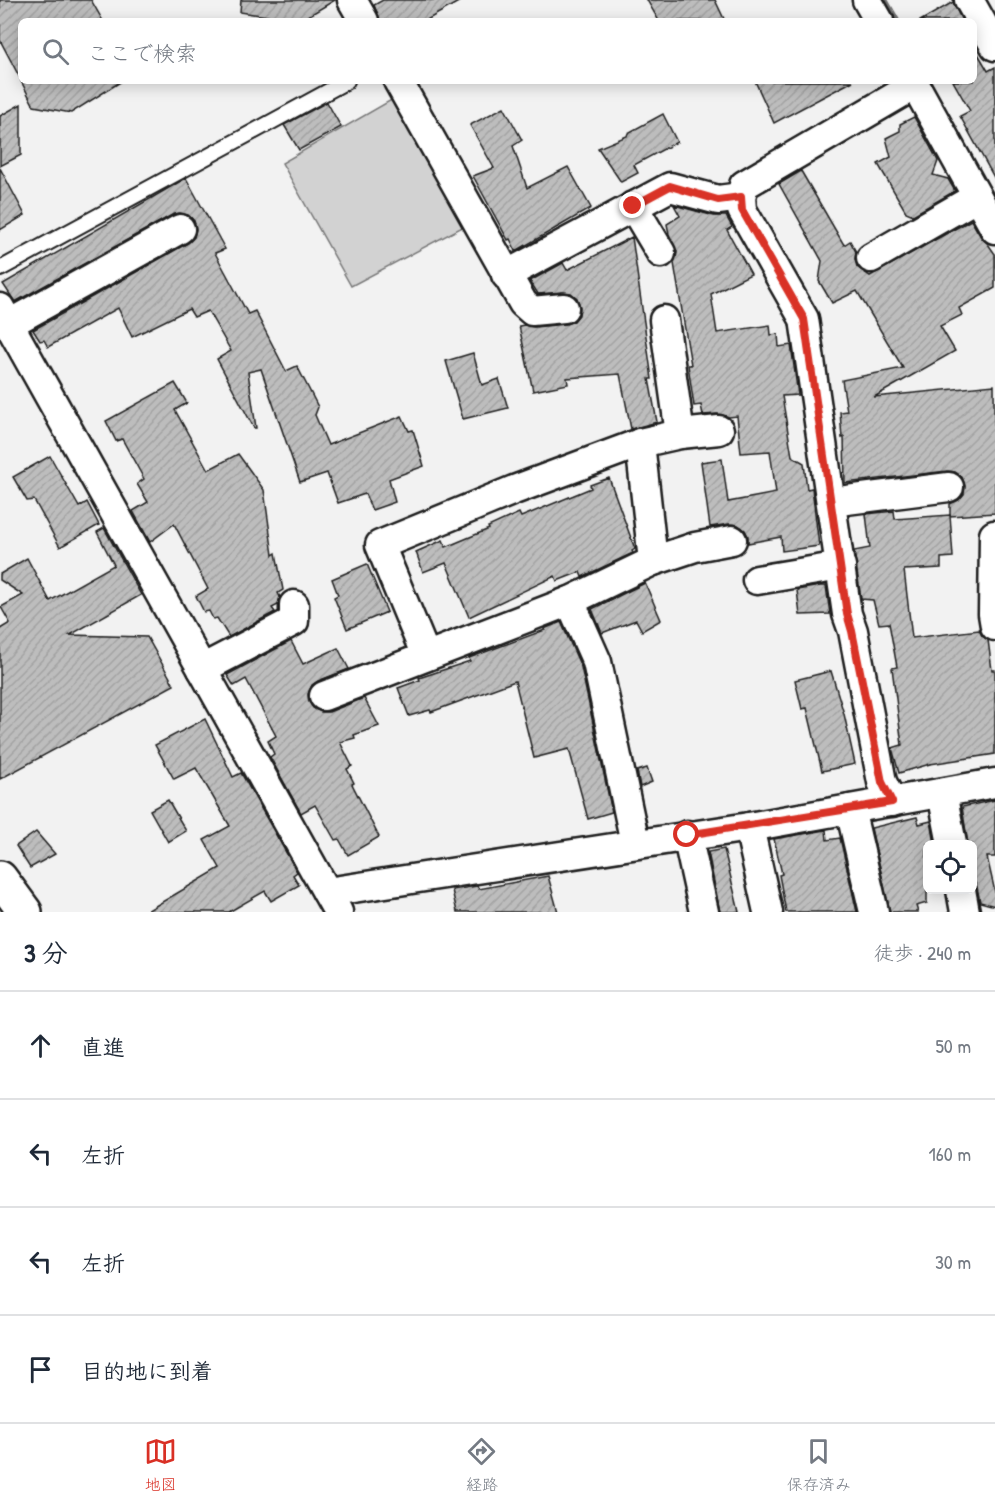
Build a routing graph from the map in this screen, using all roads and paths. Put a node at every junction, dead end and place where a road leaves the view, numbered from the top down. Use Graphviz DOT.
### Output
graph roads {
  1 [pos="352,0"];
  2 [pos="867,0"];
  3 [pos="969,0"];
  4 [pos="362,18"];
  5 [pos="877,18"];
  6 [pos="995,46"];
  7 [pos="341,84"];
  8 [pos="400,84"];
  9 [pos="912,84"];
  10 [pos="915,84"];
  11 [pos="741,197"];
  12 [pos="977,197"];
  13 [pos="633,206"];
  14 [pos="180,229"];
  15 [pos="995,229"];
  16 [pos="661,253"];
  17 [pos="871,258"];
  18 [pos="0,269"];
  19 [pos="506,275"];
  20 [pos="564,308"];
  21 [pos="5,316"];
  22 [pos="664,320"];
  23 [pos="718,430"];
  24 [pos="680,434"];
  25 [pos="640,443"];
  26 [pos="949,487"];
  27 [pos="831,502"];
  28 [pos="994,535"];
  29 [pos="732,540"];
  30 [pos="653,561"];
  31 [pos="841,566"];
  32 [pos="757,580"];
  33 [pos="570,601"];
  34 [pos="294,605"];
  35 [pos="995,626"];
  36 [pos="426,656"];
  37 [pos="202,669"];
  38 [pos="324,696"];
  39 [pos="995,783"];
  40 [pos="942,793"];
  41 [pos="892,802"];
  42 [pos="850,809"];
  43 [pos="749,826"];
  44 [pos="687,835"];
  45 [pos="951,840"];
  46 [pos="635,843"];
  47 [pos="0,878"];
  48 [pos="962,894"];
  49 [pos="333,902"];
  50 [pos="25,912"];
  51 [pos="704,912"];
  52 [pos="768,912"];
  53 [pos="874,912"];
  54 [pos="965,912"];
  1 -- 4 [label="street"];
  2 -- 5 [label="street"];
  3 -- 6 [label="street"];
  7 -- 18 [label="lane"];
  8 -- 19 [label="street"];
  9 -- 11 [label="street"];
  10 -- 12 [label="street"];
  11 -- 13 [label="street"];
  11 -- 27 [label="street"];
  12 -- 15 [label="street"];
  12 -- 17 [label="street"];
  13 -- 16 [label="street"];
  13 -- 19 [label="street"];
  14 -- 21 [label="street"];
  19 -- 20 [label="street"];
  21 -- 37 [label="street"];
  22 -- 24 [label="street"];
  23 -- 24 [label="street"];
  24 -- 25 [label="street"];
  25 -- 30 [label="street"];
  25 -- 36 [label="street"];
  26 -- 27 [label="street"];
  27 -- 31 [label="street"];
  28 -- 35 [label="street"];
  29 -- 30 [label="street"];
  30 -- 33 [label="street"];
  31 -- 32 [label="street"];
  31 -- 41 [label="street"];
  33 -- 36 [label="street"];
  33 -- 46 [label="street"];
  34 -- 37 [label="street"];
  36 -- 38 [label="street"];
  37 -- 49 [label="street"];
  39 -- 40 [label="street"];
  40 -- 41 [label="street"];
  40 -- 45 [label="street"];
  41 -- 42 [label="street"];
  42 -- 43 [label="street"];
  42 -- 53 [label="street"];
  43 -- 44 [label="street"];
  43 -- 52 [label="street"];
  44 -- 46 [label="street"];
  44 -- 51 [label="street"];
  46 -- 49 [label="street"];
  47 -- 50 [label="street"];
  48 -- 54 [label="street"];
}
